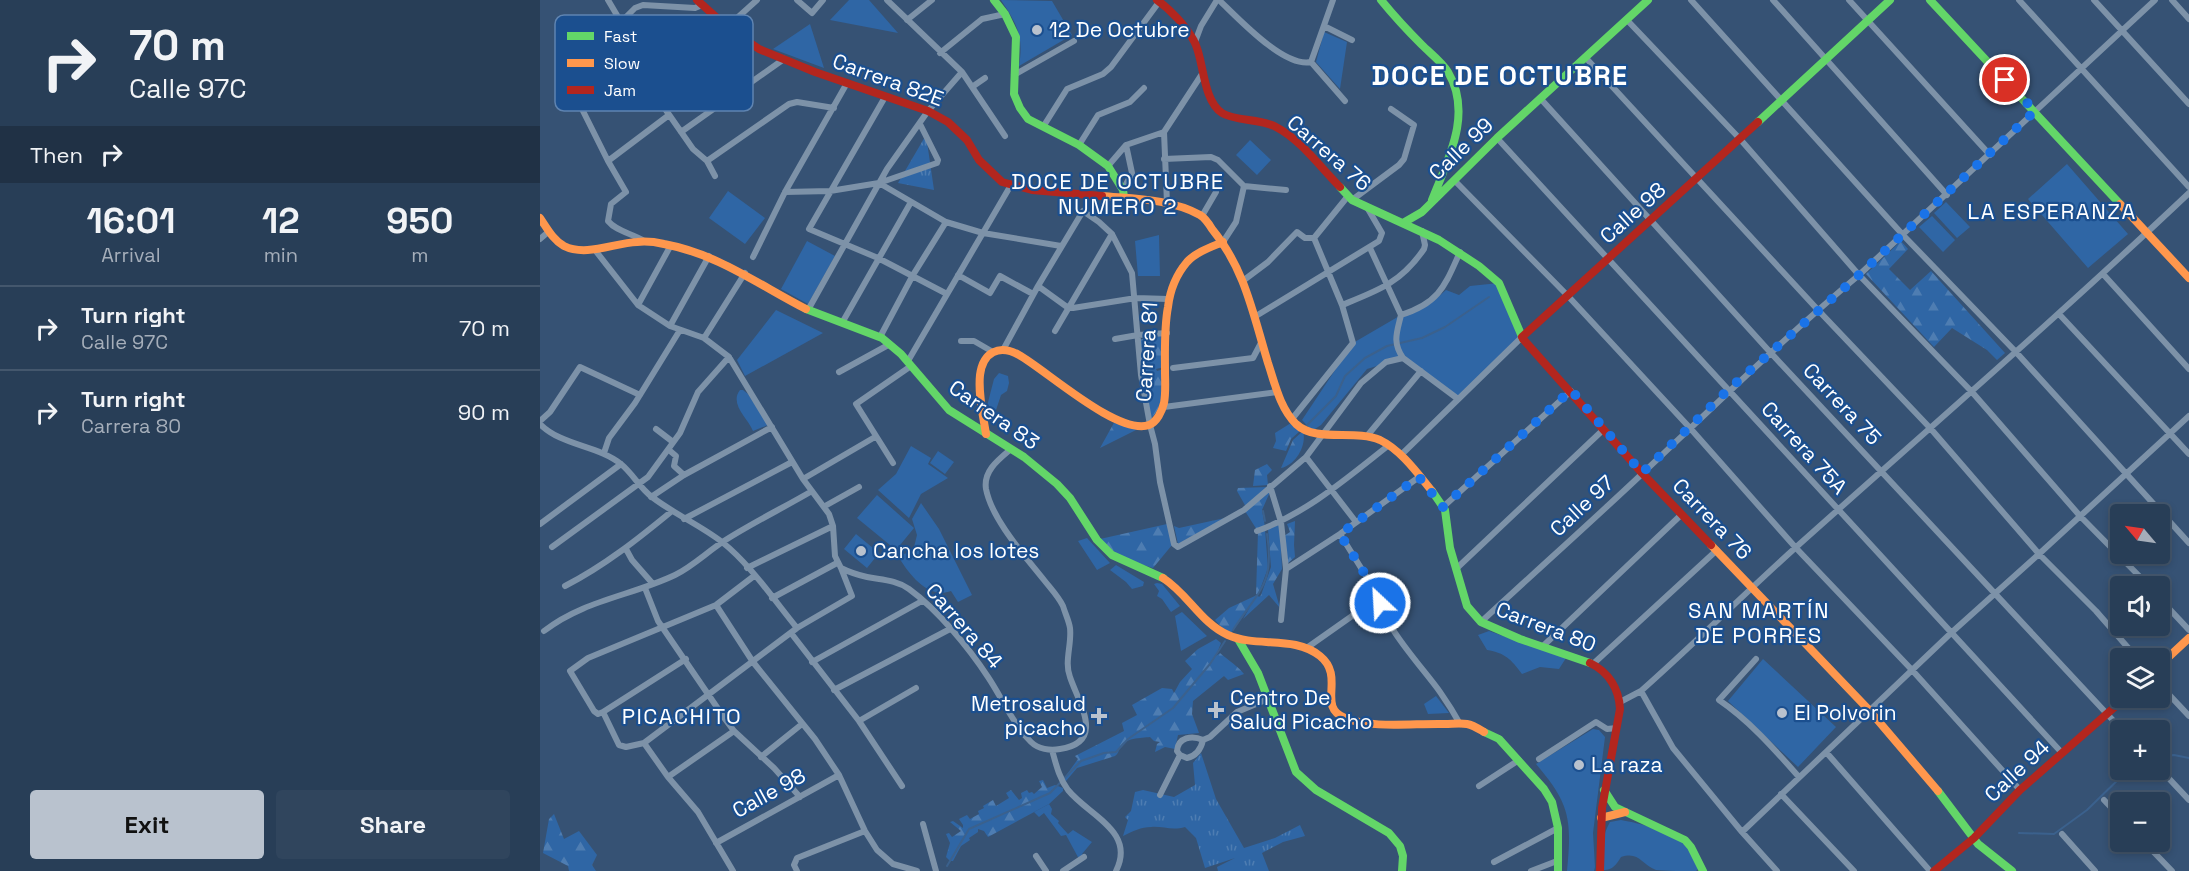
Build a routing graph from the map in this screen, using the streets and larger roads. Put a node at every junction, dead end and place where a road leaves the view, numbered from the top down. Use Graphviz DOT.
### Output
graph roads {
  1 [pos="608,0"];
  2 [pos="756,0"];
  3 [pos="797,0"];
  4 [pos="823,0"];
  5 [pos="887,0"];
  6 [pos="932,0"];
  7 [pos="994,0"];
  8 [pos="1218,0"];
  9 [pos="1333,0"];
  10 [pos="1381,0"];
  11 [pos="1648,0"];
  12 [pos="1691,0"];
  13 [pos="1773,0"];
  14 [pos="1849,0"];
  15 [pos="1890,0"];
  16 [pos="1930,0"];
  17 [pos="2019,0"];
  18 [pos="2094,0"];
  19 [pos="2155,0"];
  20 [pos="2172,0"];
  21 [pos="1158,1"];
  22 [pos="700,2"];
  23 [pos="1005,14"];
  24 [pos="617,15"];
  25 [pos="628,15"];
  26 [pos="715,15"];
  27 [pos="740,15"];
  28 [pos="2189,19"];
  29 [pos="1627,20"];
  30 [pos="1867,20"];
  31 [pos="907,21"];
  32 [pos="1324,26"];
  33 [pos="2122,31"];
  34 [pos="1352,40"];
  35 [pos="1074,41"];
  36 [pos="1195,42"];
  37 [pos="753,45"];
  38 [pos="940,53"];
  39 [pos="1585,57"];
  40 [pos="1826,58"];
  41 [pos="784,59"];
  42 [pos="1311,62"];
  43 [pos="2082,68"];
  44 [pos="962,72"];
  45 [pos="1202,74"];
  46 [pos="1014,75"];
  47 [pos="985,78"];
  48 [pos="753,81"];
  49 [pos="847,83"];
  50 [pos="972,87"];
  51 [pos="1144,88"];
  52 [pos="885,97"];
  53 [pos="1540,98"];
  54 [pos="1782,99"];
  55 [pos="1344,102"];
  56 [pos="2189,104"];
  57 [pos="834,108"];
  58 [pos="1391,109"];
  59 [pos="583,111"];
  60 [pos="667,111"];
  61 [pos="710,111"];
  62 [pos="928,111"];
  63 [pos="2035,111"];
  64 [pos="669,115"];
  65 [pos="920,124"];
  66 [pos="1043,127"];
  67 [pos="681,132"];
  68 [pos="1164,132"];
  69 [pos="1005,136"];
  70 [pos="1497,138"];
  71 [pos="1740,139"];
  72 [pos="1079,145"];
  73 [pos="1126,145"];
  74 [pos="1990,155"];
  75 [pos="1164,159"];
  76 [pos="608,161"];
  77 [pos="707,161"];
  78 [pos="1108,166"];
  79 [pos="715,176"];
  80 [pos="1697,179"];
  81 [pos="1455,181"];
  82 [pos="879,183"];
  83 [pos="1011,186"];
  84 [pos="1244,186"];
  85 [pos="2189,187"];
  86 [pos="1286,190"];
  87 [pos="830,191"];
  88 [pos="785,192"];
  89 [pos="1216,192"];
  90 [pos="1123,193"];
  91 [pos="2189,193"];
  92 [pos="1947,195"];
  93 [pos="1350,198"];
  94 [pos="910,202"];
  95 [pos="1432,202"];
  96 [pos="1167,203"];
  97 [pos="1368,209"];
  98 [pos="1202,216"];
  99 [pos="540,218"];
  100 [pos="1652,220"];
  101 [pos="946,222"];
  102 [pos="1403,223"];
  103 [pos="1422,230"];
  104 [pos="983,233"];
  105 [pos="2147,233"];
  106 [pos="1112,234"];
  107 [pos="1904,235"];
  108 [pos="544,236"];
  109 [pos="1314,238"];
  110 [pos="644,241"];
  111 [pos="1223,242"];
  112 [pos="846,244"];
  113 [pos="671,245"];
  114 [pos="1060,246"];
  115 [pos="1370,248"];
  116 [pos="595,250"];
  117 [pos="1460,252"];
  118 [pos="709,256"];
  119 [pos="753,257"];
  120 [pos="878,258"];
  121 [pos="1609,259"];
  122 [pos="1327,272"];
  123 [pos="745,273"];
  124 [pos="2103,274"];
  125 [pos="913,275"];
  126 [pos="958,275"];
  127 [pos="1859,275"];
  128 [pos="2189,278"];
  129 [pos="1244,280"];
  130 [pos="1038,286"];
  131 [pos="1388,286"];
  132 [pos="947,294"];
  133 [pos="1033,294"];
  134 [pos="1568,296"];
  135 [pos="1136,298"];
  136 [pos="1168,299"];
  137 [pos="638,305"];
  138 [pos="1342,305"];
  139 [pos="1068,307"];
  140 [pos="808,310"];
  141 [pos="1818,310"];
  142 [pos="2060,314"];
  143 [pos="1401,315"];
  144 [pos="1256,316"];
  145 [pos="842,323"];
  146 [pos="670,326"];
  147 [pos="680,330"];
  148 [pos="1055,331"];
  149 [pos="1167,333"];
  150 [pos="1138,335"];
  151 [pos="879,337"];
  152 [pos="1522,337"];
  153 [pos="705,338"];
  154 [pos="1115,339"];
  155 [pos="962,341"];
  156 [pos="1262,341"];
  157 [pos="890,344"];
  158 [pos="1003,350"];
  159 [pos="2015,351"];
  160 [pos="993,352"];
  161 [pos="1770,352"];
  162 [pos="729,357"];
  163 [pos="1403,358"];
  164 [pos="909,364"];
  165 [pos="1173,368"];
  166 [pos="2189,369"];
  167 [pos="1421,371"];
  168 [pos="839,372"];
  169 [pos="1729,389"];
  170 [pos="1571,390"];
  171 [pos="1277,392"];
  172 [pos="1972,392"];
  173 [pos="640,395"];
  174 [pos="1458,399"];
  175 [pos="1164,407"];
  176 [pos="2189,416"];
  177 [pos="1292,419"];
  178 [pos="540,422"];
  179 [pos="1150,425"];
  180 [pos="772,428"];
  181 [pos="1690,428"];
  182 [pos="656,429"];
  183 [pos="1604,429"];
  184 [pos="1931,429"];
  185 [pos="986,434"];
  186 [pos="1322,434"];
  187 [pos="2170,434"];
  188 [pos="1367,436"];
  189 [pos="875,437"];
  190 [pos="674,442"];
  191 [pos="1389,445"];
  192 [pos="1011,449"];
  193 [pos="669,450"];
  194 [pos="604,453"];
  195 [pos="2189,454"];
  196 [pos="1401,455"];
  197 [pos="1306,457"];
  198 [pos="792,462"];
  199 [pos="893,463"];
  200 [pos="621,464"];
  201 [pos="1883,471"];
  202 [pos="1642,473"];
  203 [pos="2126,473"];
  204 [pos="684,475"];
  205 [pos="1419,477"];
  206 [pos="803,479"];
  207 [pos="638,485"];
  208 [pos="859,486"];
  209 [pos="1270,486"];
  210 [pos="1332,490"];
  211 [pos="812,491"];
  212 [pos="651,496"];
  213 [pos="825,506"];
  214 [pos="1443,507"];
  215 [pos="1838,510"];
  216 [pos="672,511"];
  217 [pos="1682,514"];
  218 [pos="2080,516"];
  219 [pos="684,519"];
  220 [pos="1281,522"];
  221 [pos="1356,522"];
  222 [pos="540,524"];
  223 [pos="834,526"];
  224 [pos="1257,531"];
  225 [pos="1340,534"];
  226 [pos="722,542"];
  227 [pos="2189,543"];
  228 [pos="552,547"];
  229 [pos="1796,548"];
  230 [pos="626,549"];
  231 [pos="1717,550"];
  232 [pos="2039,554"];
  233 [pos="839,566"];
  234 [pos="747,568"];
  235 [pos="1286,568"];
  236 [pos="1457,568"];
  237 [pos="754,576"];
  238 [pos="2139,576"];
  239 [pos="653,584"];
  240 [pos="565,586"];
  241 [pos="1753,587"];
  242 [pos="645,588"];
  243 [pos="1995,594"];
  244 [pos="1379,597"];
  245 [pos="772,598"];
  246 [pos="922,601"];
  247 [pos="716,605"];
  248 [pos="2170,610"];
  249 [pos="1281,620"];
  250 [pos="1481,622"];
  251 [pos="663,627"];
  252 [pos="797,628"];
  253 [pos="950,629"];
  254 [pos="2189,630"];
  255 [pos="544,631"];
  256 [pos="791,633"];
  257 [pos="1951,633"];
  258 [pos="2189,638"];
  259 [pos="1238,639"];
  260 [pos="1308,647"];
  261 [pos="1542,647"];
  262 [pos="2128,648"];
  263 [pos="2170,656"];
  264 [pos="686,659"];
  265 [pos="1756,659"];
  266 [pos="753,662"];
  267 [pos="812,662"];
  268 [pos="1593,664"];
  269 [pos="1912,670"];
  270 [pos="916,688"];
  271 [pos="834,690"];
  272 [pos="1641,691"];
  273 [pos="708,694"];
  274 [pos="2170,696"];
  275 [pos="1268,699"];
  276 [pos="1620,702"];
  277 [pos="2113,708"];
  278 [pos="1869,710"];
  279 [pos="603,712"];
  280 [pos="2106,715"];
  281 [pos="2189,716"];
  282 [pos="2111,720"];
  283 [pos="859,722"];
  284 [pos="802,724"];
  285 [pos="1460,724"];
  286 [pos="1617,728"];
  287 [pos="734,731"];
  288 [pos="1203,740"];
  289 [pos="644,743"];
  290 [pos="1052,750"];
  291 [pos="1826,752"];
  292 [pos="2062,753"];
  293 [pos="1180,755"];
  294 [pos="761,757"];
  295 [pos="1539,759"];
  296 [pos="1519,760"];
  297 [pos="839,775"];
  298 [pos="668,777"];
  299 [pos="1800,777"];
  300 [pos="2170,780"];
  301 [pos="902,786"];
  302 [pos="1479,786"];
  303 [pos="1604,790"];
  304 [pos="2020,790"];
  305 [pos="1781,794"];
  306 [pos="1160,795"];
  307 [pos="800,797"];
  308 [pos="2104,800"];
  309 [pos="2189,801"];
  310 [pos="2110,806"];
  311 [pos="1626,812"];
  312 [pos="1601,818"];
  313 [pos="922,824"];
  314 [pos="1558,828"];
  315 [pos="865,831"];
  316 [pos="1742,832"];
  317 [pos="2062,834"];
  318 [pos="1974,838"];
  319 [pos="716,843"];
  320 [pos="2154,852"];
  321 [pos="1036,856"];
  322 [pos="1084,857"];
  323 [pos="1557,861"];
  324 [pos="1494,862"];
  325 [pos="1600,870"];
  326 [pos="733,871"];
  327 [pos="797,871"];
  328 [pos="917,871"];
  329 [pos="936,871"];
  330 [pos="1046,871"];
  331 [pos="1063,871"];
  332 [pos="1116,871"];
  333 [pos="1402,871"];
  334 [pos="1531,871"];
  335 [pos="1557,871"];
  336 [pos="1703,871"];
  337 [pos="1777,871"];
  338 [pos="1854,871"];
  339 [pos="1932,871"];
  340 [pos="2012,871"];
  341 [pos="2095,871"];
  342 [pos="2172,871"];
  1 -- 24 [label="street"];
  2 -- 27 [label="street"];
  3 -- 4 [label="street"];
  5 -- 31 [label="street"];
  6 -- 31 [label="street"];
  7 -- 23 [label="street"];
  8 -- 36 [label="street"];
  8 -- 42 [label="street"];
  9 -- 32 [label="street"];
  10 -- 95 [label="street"];
  11 -- 29 [label="street, Calle 99"];
  12 -- 54 [label="street"];
  13 -- 40 [label="street"];
  14 -- 30 [label="street"];
  15 -- 30 [label="street, Calle 98"];
  16 -- 63 [label="street"];
  17 -- 43 [label="street"];
  18 -- 33 [label="street"];
  19 -- 33 [label="street, Calle 97"];
  20 -- 28 [label="street"];
  21 -- 36 [label="street, Carrera 76"];
  21 -- 66 [label="street"];
  22 -- 25 [label="street"];
  22 -- 26 [label="street, Carrera 82E"];
  23 -- 38 [label="street"];
  23 -- 46 [label="street"];
  29 -- 39 [label="street, Calle 99"];
  29 -- 71 [label="street"];
  30 -- 40 [label="street, Calle 98"];
  30 -- 74 [label="street"];
  31 -- 38 [label="street"];
  32 -- 34 [label="street"];
  32 -- 42 [label="street"];
  33 -- 43 [label="street, Calle 97"];
  33 -- 56 [label="street"];
  35 -- 46 [label="street"];
  36 -- 45 [label="street, Carrera 76"];
  37 -- 41 [label="street, Carrera 82E"];
  38 -- 44 [label="street"];
  39 -- 53 [label="street, Calle 99"];
  39 -- 80 [label="street"];
  40 -- 54 [label="street, Calle 98"];
  40 -- 92 [label="street"];
  41 -- 48 [label="street"];
  41 -- 49 [label="street, Carrera 82E"];
  42 -- 55 [label="street"];
  43 -- 63 [label="street, Calle 97"];
  43 -- 85 [label="street"];
  44 -- 50 [label="street"];
  44 -- 62 [label="street"];
  45 -- 68 [label="street"];
  45 -- 93 [label="street, Carrera 76"];
  46 -- 66 [label="street"];
  47 -- 50 [label="street"];
  49 -- 52 [label="street, Carrera 82E"];
  49 -- 57 [label="street"];
  50 -- 69 [label="street"];
  51 -- 72 [label="street"];
  52 -- 62 [label="street, Carrera 82E"];
  52 -- 87 [label="street"];
  53 -- 70 [label="street, Calle 99"];
  53 -- 100 [label="street, Carrera 75"];
  54 -- 71 [label="street, Calle 98"];
  54 -- 107 [label="street"];
  57 -- 77 [label="street"];
  57 -- 88 [label="street"];
  58 -- 93 [label="street"];
  59 -- 76 [label="street"];
  60 -- 64 [label="street"];
  61 -- 67 [label="street"];
  62 -- 65 [label="street"];
  62 -- 83 [label="street, Carrera 82E"];
  63 -- 74 [label="street, Calle 97"];
  63 -- 105 [label="street"];
  64 -- 67 [label="street"];
  64 -- 76 [label="street"];
  65 -- 82 [label="street"];
  65 -- 82 [label="street"];
  66 -- 72 [label="street"];
  67 -- 77 [label="street"];
  68 -- 73 [label="street"];
  68 -- 75 [label="street"];
  70 -- 81 [label="street, Calle 99"];
  70 -- 121 [label="street, Carrera 75A"];
  71 -- 80 [label="street, Calle 98"];
  71 -- 127 [label="street"];
  72 -- 78 [label="street"];
  73 -- 78 [label="street"];
  73 -- 90 [label="street"];
  74 -- 92 [label="street, Calle 97"];
  75 -- 84 [label="street"];
  75 -- 96 [label="street"];
  76 -- 110 [label="street"];
  77 -- 79 [label="street"];
  78 -- 90 [label="street"];
  80 -- 100 [label="street, Calle 98"];
  80 -- 141 [label="street"];
  81 -- 95 [label="street, Calle 99"];
  81 -- 134 [label="street"];
  82 -- 87 [label="street"];
  82 -- 94 [label="street"];
  82 -- 112 [label="street"];
  83 -- 90 [label="street, Carrera 82E"];
  83 -- 104 [label="street"];
  84 -- 86 [label="street"];
  84 -- 111 [label="street"];
  87 -- 88 [label="street"];
  87 -- 112 [label="street"];
  88 -- 119 [label="street"];
  89 -- 98 [label="street"];
  90 -- 96 [label="street, Carrera 82E"];
  91 -- 105 [label="street"];
  92 -- 107 [label="street, Calle 97"];
  93 -- 97 [label="street, Carrera 76"];
  93 -- 109 [label="street"];
  94 -- 101 [label="street"];
  94 -- 120 [label="street"];
  95 -- 102 [label="street, Calle 99"];
  96 -- 98 [label="street, Carrera 82E"];
  97 -- 102 [label="street, Carrera 76"];
  97 -- 115 [label="street"];
  98 -- 111 [label="street"];
  99 -- 108 [label="street, Carrera 83"];
  100 -- 121 [label="street, Calle 98"];
  100 -- 161 [label="street, Carrera 75"];
  101 -- 104 [label="street"];
  101 -- 125 [label="street"];
  102 -- 103 [label="street, Carrera 76"];
  103 -- 117 [label="street, Carrera 76"];
  103 -- 131 [label="street"];
  104 -- 114 [label="street"];
  104 -- 126 [label="street"];
  105 -- 124 [label="street"];
  105 -- 128 [label="street"];
  106 -- 114 [label="street"];
  106 -- 135 [label="street"];
  106 -- 139 [label="street"];
  107 -- 127 [label="street, Calle 97"];
  107 -- 159 [label="street"];
  108 -- 116 [label="street, Carrera 83"];
  109 -- 122 [label="street"];
  109 -- 129 [label="street"];
  110 -- 113 [label="street, Carrera 83"];
  110 -- 116 [label="street, Carrera 83"];
  111 -- 129 [label="street, Carrera 80"];
  111 -- 136 [label="street, Carrera 81"];
  112 -- 120 [label="street"];
  112 -- 140 [label="street"];
  113 -- 118 [label="street, Carrera 83"];
  113 -- 137 [label="street"];
  114 -- 130 [label="street"];
  115 -- 122 [label="street"];
  115 -- 131 [label="street"];
  116 -- 137 [label="street"];
  117 -- 143 [label="street"];
  117 -- 152 [label="street, Carrera 76"];
  118 -- 123 [label="street, Carrera 83"];
  118 -- 146 [label="street"];
  120 -- 125 [label="street"];
  120 -- 145 [label="street"];
  121 -- 134 [label="street, Calle 98"];
  121 -- 169 [label="street, Carrera 75A"];
  122 -- 138 [label="street"];
  122 -- 144 [label="street"];
  123 -- 140 [label="street, Carrera 83"];
  123 -- 153 [label="street"];
  124 -- 142 [label="street"];
  124 -- 166 [label="street"];
  125 -- 132 [label="street"];
  125 -- 151 [label="street"];
  126 -- 132 [label="street"];
  126 -- 133 [label="street"];
  127 -- 141 [label="street, Calle 97"];
  127 -- 172 [label="street"];
  129 -- 144 [label="street, Carrera 80"];
  130 -- 133 [label="street"];
  130 -- 139 [label="street"];
  131 -- 138 [label="street"];
  131 -- 143 [label="street"];
  132 -- 164 [label="street"];
  133 -- 158 [label="street"];
  134 -- 152 [label="street, Calle 98"];
  134 -- 181 [label="street"];
  135 -- 136 [label="street"];
  135 -- 139 [label="street"];
  135 -- 150 [label="street"];
  136 -- 149 [label="street, Carrera 81"];
  137 -- 146 [label="street"];
  138 -- 177 [label="street"];
  139 -- 148 [label="street"];
  140 -- 145 [label="street, Carrera 83"];
  141 -- 161 [label="street, Calle 97"];
  141 -- 184 [label="street"];
  142 -- 159 [label="street"];
  142 -- 187 [label="street"];
  143 -- 163 [label="street"];
  144 -- 156 [label="street, Carrera 80"];
  145 -- 151 [label="street, Carrera 83"];
  146 -- 147 [label="street"];
  147 -- 153 [label="street"];
  147 -- 173 [label="street"];
  149 -- 150 [label="street"];
  149 -- 175 [label="street, Carrera 81"];
  150 -- 154 [label="street"];
  150 -- 179 [label="street"];
  151 -- 157 [label="street, Carrera 83"];
  152 -- 170 [label="street, Carrera 76"];
  152 -- 174 [label="street, Calle 98"];
  153 -- 162 [label="street"];
  155 -- 160 [label="street"];
  156 -- 165 [label="street"];
  156 -- 171 [label="street, Carrera 80"];
  157 -- 164 [label="street, Carrera 83"];
  157 -- 168 [label="street"];
  158 -- 160 [label="street"];
  158 -- 179 [label="street, Carrera 81"];
  159 -- 172 [label="street"];
  159 -- 203 [label="street"];
  160 -- 185 [label="street"];
  161 -- 169 [label="street, Calle 97"];
  161 -- 201 [label="street, Carrera 75"];
  162 -- 180 [label="street"];
  162 -- 190 [label="street"];
  163 -- 167 [label="street"];
  163 -- 186 [label="street"];
  164 -- 185 [label="street, Carrera 83"];
  164 -- 189 [label="street"];
  167 -- 174 [label="street"];
  167 -- 188 [label="street"];
  169 -- 181 [label="street, Calle 97"];
  169 -- 215 [label="street, Carrera 75A"];
  170 -- 183 [label="street, Carrera 76"];
  170 -- 214 [label="street"];
  171 -- 175 [label="street"];
  171 -- 177 [label="street, Carrera 80"];
  172 -- 184 [label="street"];
  172 -- 218 [label="street"];
  173 -- 178 [label="street"];
  173 -- 194 [label="street"];
  174 -- 196 [label="street, Calle 98"];
  175 -- 179 [label="street, Carrera 81"];
  176 -- 187 [label="street"];
  177 -- 186 [label="street, Carrera 80"];
  178 -- 194 [label="street"];
  179 -- 209 [label="street"];
  180 -- 198 [label="street"];
  180 -- 204 [label="street"];
  181 -- 202 [label="street, Calle 97"];
  181 -- 229 [label="street"];
  182 -- 190 [label="street"];
  183 -- 202 [label="street, Carrera 76"];
  183 -- 236 [label="street"];
  184 -- 201 [label="street"];
  184 -- 232 [label="street"];
  185 -- 192 [label="street, Carrera 83"];
  186 -- 188 [label="street, Carrera 80"];
  186 -- 197 [label="street"];
  187 -- 195 [label="street"];
  187 -- 203 [label="street"];
  188 -- 191 [label="street, Carrera 80"];
  189 -- 199 [label="street"];
  189 -- 206 [label="street"];
  190 -- 193 [label="street"];
  191 -- 196 [label="street, Carrera 80"];
  191 -- 210 [label="street"];
  192 -- 259 [label="street, Carrera 83"];
  192 -- 290 [label="street"];
  193 -- 204 [label="street"];
  193 -- 207 [label="street"];
  194 -- 200 [label="street"];
  196 -- 205 [label="street, Carrera 80"];
  197 -- 209 [label="street"];
  197 -- 210 [label="street"];
  198 -- 206 [label="street"];
  198 -- 219 [label="street"];
  200 -- 207 [label="street"];
  200 -- 222 [label="street"];
  201 -- 215 [label="street"];
  201 -- 243 [label="street, Carrera 75"];
  202 -- 217 [label="street, Carrera 76"];
  202 -- 250 [label="street, Calle 97"];
  203 -- 218 [label="street"];
  203 -- 227 [label="street"];
  204 -- 212 [label="street"];
  205 -- 214 [label="street, Carrera 80"];
  205 -- 221 [label="street"];
  206 -- 211 [label="street"];
  207 -- 212 [label="street"];
  207 -- 228 [label="street"];
  208 -- 213 [label="street"];
  209 -- 220 [label="street"];
  210 -- 220 [label="street"];
  210 -- 221 [label="street"];
  211 -- 213 [label="street"];
  211 -- 226 [label="street"];
  212 -- 216 [label="street"];
  213 -- 223 [label="street"];
  214 -- 236 [label="street, Carrera 80"];
  215 -- 229 [label="street"];
  215 -- 257 [label="street, Carrera 75A"];
  216 -- 219 [label="street"];
  216 -- 230 [label="street"];
  217 -- 231 [label="street, Carrera 76"];
  217 -- 261 [label="street"];
  218 -- 232 [label="street"];
  218 -- 238 [label="street"];
  219 -- 226 [label="street"];
  220 -- 224 [label="street"];
  220 -- 235 [label="street"];
  221 -- 225 [label="street"];
  223 -- 233 [label="street"];
  223 -- 234 [label="street"];
  225 -- 235 [label="street"];
  225 -- 244 [label="street"];
  226 -- 234 [label="street"];
  226 -- 239 [label="street"];
  229 -- 241 [label="street"];
  229 -- 269 [label="street"];
  230 -- 239 [label="street"];
  230 -- 240 [label="street"];
  231 -- 241 [label="street, Carrera 76"];
  231 -- 268 [label="street"];
  232 -- 243 [label="street"];
  232 -- 262 [label="street"];
  233 -- 245 [label="street"];
  233 -- 246 [label="street, Carrera 84"];
  233 -- 252 [label="street"];
  234 -- 237 [label="street"];
  235 -- 249 [label="street"];
  236 -- 250 [label="street, Carrera 80"];
  237 -- 245 [label="street"];
  237 -- 247 [label="street"];
  239 -- 242 [label="street"];
  241 -- 272 [label="street"];
  241 -- 278 [label="street, Carrera 76"];
  242 -- 251 [label="street"];
  242 -- 255 [label="street"];
  243 -- 257 [label="street"];
  243 -- 280 [label="street, Carrera 75"];
  244 -- 260 [label="street"];
  244 -- 285 [label="street"];
  245 -- 252 [label="street"];
  246 -- 253 [label="street, Carrera 84"];
  246 -- 267 [label="street"];
  247 -- 251 [label="street"];
  247 -- 266 [label="street"];
  248 -- 254 [label="street"];
  250 -- 261 [label="street, Carrera 80"];
  251 -- 264 [label="street"];
  251 -- 279 [label="street"];
  252 -- 256 [label="street"];
  253 -- 271 [label="street"];
  253 -- 290 [label="street, Carrera 84"];
  256 -- 266 [label="street"];
  256 -- 267 [label="street"];
  257 -- 269 [label="street"];
  257 -- 292 [label="street, Carrera 75A"];
  258 -- 263 [label="street"];
  259 -- 260 [label="street, Carrera 83"];
  259 -- 275 [label="street, Carrera 83"];
  260 -- 285 [label="street"];
  261 -- 268 [label="street, Carrera 80"];
  264 -- 273 [label="street"];
  264 -- 279 [label="street"];
  265 -- 299 [label="street"];
  266 -- 273 [label="street"];
  266 -- 284 [label="street"];
  267 -- 271 [label="street"];
  268 -- 276 [label="street, Carrera 80"];
  269 -- 278 [label="street"];
  269 -- 304 [label="street"];
  270 -- 283 [label="street"];
  271 -- 283 [label="street"];
  272 -- 276 [label="street"];
  272 -- 316 [label="street"];
  273 -- 287 [label="street"];
  273 -- 289 [label="street"];
  274 -- 281 [label="street"];
  275 -- 288 [label="street"];
  275 -- 333 [label="street, Carrera 83"];
  276 -- 286 [label="street"];
  277 -- 280 [label="street, Calle 94"];
  278 -- 291 [label="street"];
  278 -- 318 [label="street, Carrera 76"];
  279 -- 289 [label="street"];
  280 -- 282 [label="street, Carrera 75"];
  280 -- 292 [label="street, Calle 94"];
  283 -- 301 [label="street"];
  284 -- 294 [label="street"];
  284 -- 297 [label="street"];
  285 -- 296 [label="street"];
  286 -- 295 [label="street"];
  286 -- 303 [label="street"];
  287 -- 294 [label="street"];
  287 -- 298 [label="street"];
  288 -- 293 [label="street"];
  288 -- 293 [label="street"];
  289 -- 298 [label="street"];
  290 -- 332 [label="street"];
  291 -- 299 [label="street"];
  291 -- 339 [label="street"];
  292 -- 304 [label="street, Calle 94"];
  293 -- 306 [label="street"];
  294 -- 307 [label="street"];
  296 -- 302 [label="street"];
  296 -- 314 [label="street"];
  297 -- 307 [label="street, Calle 98"];
  297 -- 315 [label="street"];
  298 -- 319 [label="street"];
  299 -- 305 [label="street"];
  300 -- 309 [label="street"];
  303 -- 311 [label="street"];
  303 -- 312 [label="street"];
  304 -- 318 [label="street, Calle 94"];
  305 -- 316 [label="street"];
  305 -- 338 [label="street"];
  307 -- 319 [label="street, Calle 98"];
  308 -- 310 [label="street"];
  311 -- 312 [label="street"];
  311 -- 336 [label="street"];
  312 -- 325 [label="street"];
  313 -- 329 [label="street"];
  314 -- 323 [label="street"];
  314 -- 324 [label="street"];
  315 -- 327 [label="street"];
  315 -- 328 [label="street"];
  316 -- 337 [label="street"];
  317 -- 341 [label="street"];
  318 -- 339 [label="street, Calle 94"];
  318 -- 340 [label="street, Carrera 76"];
  319 -- 326 [label="street"];
  320 -- 342 [label="street"];
  321 -- 330 [label="street"];
  322 -- 331 [label="street"];
  323 -- 334 [label="street"];
  323 -- 335 [label="street"];
}
